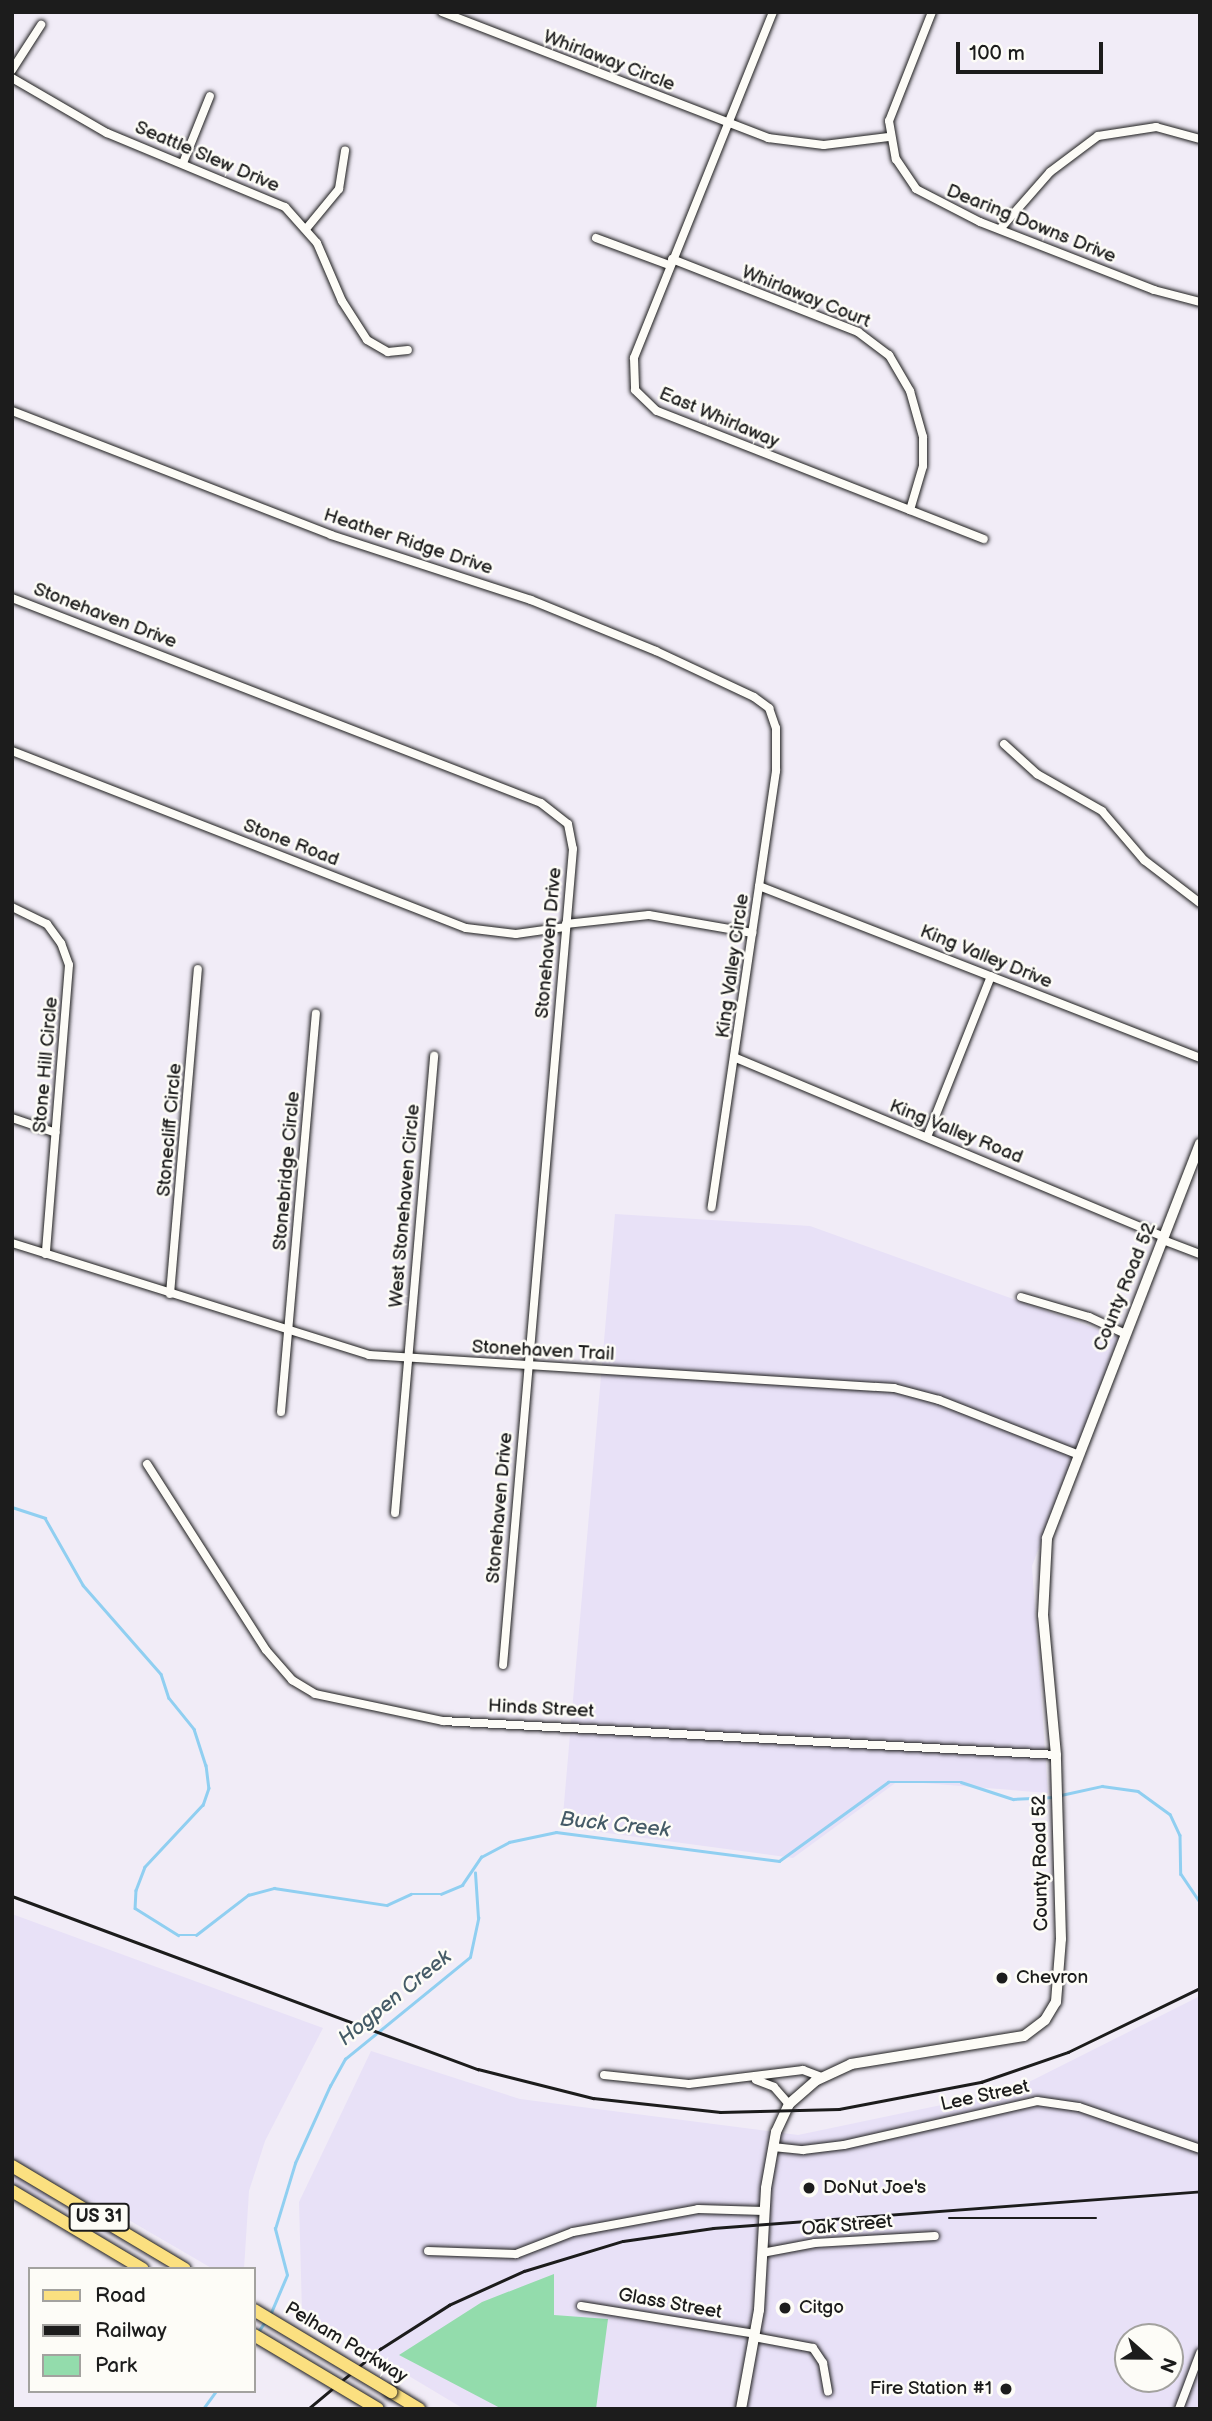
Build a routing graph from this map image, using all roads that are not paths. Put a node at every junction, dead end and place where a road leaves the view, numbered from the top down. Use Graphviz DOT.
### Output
graph roads {
  1 [pos="442,12"];
  2 [pos="773,12"];
  3 [pos="932,12"];
  4 [pos="41,25"];
  5 [pos="12,70"];
  6 [pos="12,78"];
  7 [pos="210,96"];
  8 [pos="726,123"];
  9 [pos="889,137"];
  10 [pos="1200,139"];
  11 [pos="345,150"];
  12 [pos="183,163"];
  13 [pos="306,229"];
  14 [pos="1000,229"];
  15 [pos="596,238"];
  16 [pos="671,262"];
  17 [pos="1200,302"];
  18 [pos="408,351"];
  19 [pos="12,411"];
  20 [pos="910,510"];
  21 [pos="984,539"];
  22 [pos="12,598"];
  23 [pos="776,728"];
  24 [pos="1004,744"];
  25 [pos="12,751"];
  26 [pos="760,886"];
  27 [pos="1200,903"];
  28 [pos="12,907"];
  29 [pos="565,926"];
  30 [pos="752,933"];
  31 [pos="198,968"];
  32 [pos="991,976"];
  33 [pos="316,1014"];
  34 [pos="434,1056"];
  35 [pos="736,1058"];
  36 [pos="1200,1058"];
  37 [pos="12,1118"];
  38 [pos="56,1133"];
  39 [pos="927,1137"];
  40 [pos="1200,1144"];
  41 [pos="712,1207"];
  42 [pos="1164,1238"];
  43 [pos="12,1243"];
  44 [pos="46,1254"];
  45 [pos="1200,1254"];
  46 [pos="170,1294"];
  47 [pos="1021,1297"];
  48 [pos="288,1331"];
  49 [pos="1125,1334"];
  50 [pos="408,1360"];
  51 [pos="528,1367"];
  52 [pos="281,1412"];
  53 [pos="1077,1454"];
  54 [pos="147,1464"];
  55 [pos="395,1513"];
  56 [pos="503,1665"];
  57 [pos="1056,1755"];
  58 [pos="604,2075"];
  59 [pos="821,2077"];
  60 [pos="750,2080"];
  61 [pos="789,2104"];
  62 [pos="773,2147"];
  63 [pos="1200,2149"];
  64 [pos="12,2166"];
  65 [pos="12,2191"];
  66 [pos="73,2202"];
  67 [pos="764,2211"];
  68 [pos="64,2222"];
  69 [pos="935,2236"];
  70 [pos="428,2251"];
  71 [pos="762,2253"];
  72 [pos="140,2267"];
  73 [pos="182,2267"];
  74 [pos="581,2306"];
  75 [pos="256,2311"];
  76 [pos="256,2336"];
  77 [pos="755,2336"];
  78 [pos="1200,2353"];
  79 [pos="828,2392"];
  80 [pos="378,2409"];
  81 [pos="419,2409"];
  82 [pos="741,2409"];
  83 [pos="1179,2409"];
  1 -- 8 [label="street, Whirlaway Circle"];
  2 -- 8 [label="street"];
  3 -- 9 [label="street"];
  4 -- 5 [label="street"];
  6 -- 12 [label="street, Seattle Slew Drive"];
  7 -- 12 [label="street"];
  8 -- 9 [label="street, Whirlaway Circle"];
  8 -- 16 [label="street, East Whirlaway"];
  9 -- 14 [label="street, Dearing Downs Drive"];
  10 -- 14 [label="street"];
  11 -- 13 [label="street"];
  12 -- 13 [label="street, Seattle Slew Drive"];
  13 -- 18 [label="street, Seattle Slew Drive"];
  14 -- 17 [label="street, Dearing Downs Drive"];
  15 -- 16 [label="street, Whirlaway Court"];
  16 -- 20 [label="street, Whirlaway Court"];
  16 -- 20 [label="street, East Whirlaway"];
  19 -- 23 [label="street, Heather Ridge Drive"];
  20 -- 21 [label="street, East Whirlaway"];
  22 -- 29 [label="street, Stonehaven Drive"];
  23 -- 26 [label="street, King Valley Circle"];
  24 -- 27 [label="street"];
  25 -- 29 [label="street, Stone Road"];
  26 -- 30 [label="street, King Valley Circle"];
  26 -- 32 [label="street, King Valley Drive"];
  28 -- 38 [label="street, Stone Hill Circle"];
  29 -- 30 [label="street, Stone Road"];
  29 -- 51 [label="street, Stonehaven Drive"];
  30 -- 35 [label="street, King Valley Circle"];
  31 -- 46 [label="street, Stonecliff Circle"];
  32 -- 36 [label="street, King Valley Drive"];
  32 -- 39 [label="street"];
  33 -- 48 [label="street, Stonebridge Circle"];
  34 -- 50 [label="street, West Stonehaven Circle"];
  35 -- 39 [label="street, King Valley Road"];
  35 -- 41 [label="street, King Valley Circle"];
  37 -- 38 [label="street"];
  38 -- 44 [label="street, Stone Hill Circle"];
  39 -- 42 [label="street, King Valley Road"];
  40 -- 42 [label="street, County Road 52"];
  42 -- 45 [label="street, King Valley Road"];
  42 -- 49 [label="street, County Road 52"];
  43 -- 44 [label="street, Stonehaven Trail"];
  44 -- 46 [label="street, Stonehaven Trail"];
  46 -- 48 [label="street, Stonehaven Trail"];
  47 -- 49 [label="street"];
  48 -- 50 [label="street, Stonehaven Trail"];
  48 -- 52 [label="street, Stonebridge Circle"];
  49 -- 53 [label="street, County Road 52"];
  50 -- 51 [label="street, Stonehaven Trail"];
  50 -- 55 [label="street, West Stonehaven Circle"];
  51 -- 53 [label="street, Stonehaven Trail"];
  51 -- 56 [label="street, Stonehaven Drive"];
  53 -- 57 [label="street, County Road 52"];
  54 -- 57 [label="street, Hinds Street"];
  57 -- 59 [label="street, County Road 52"];
  58 -- 60 [label="street"];
  59 -- 60 [label="street"];
  59 -- 61 [label="street, County Road 52"];
  60 -- 61 [label="street"];
  61 -- 62 [label="street, County Road 52"];
  62 -- 63 [label="street, Lee Street"];
  62 -- 67 [label="street, County Road 52"];
  64 -- 66 [label="main road, US 31"];
  65 -- 68 [label="main road, US 31"];
  66 -- 68 [label="main road"];
  66 -- 73 [label="main road, US 31"];
  67 -- 70 [label="street"];
  67 -- 71 [label="street, County Road 52"];
  68 -- 72 [label="main road, US 31"];
  69 -- 71 [label="street, Oak Street"];
  71 -- 77 [label="street, County Road 52"];
  74 -- 77 [label="street, Glass Street"];
  75 -- 81 [label="main road, Pelham Parkway, bridge"];
  76 -- 80 [label="main road, Pelham Parkway, bridge"];
  77 -- 79 [label="street, Glass Street"];
  77 -- 82 [label="street, County Road 52"];
  78 -- 83 [label="street"];
}
